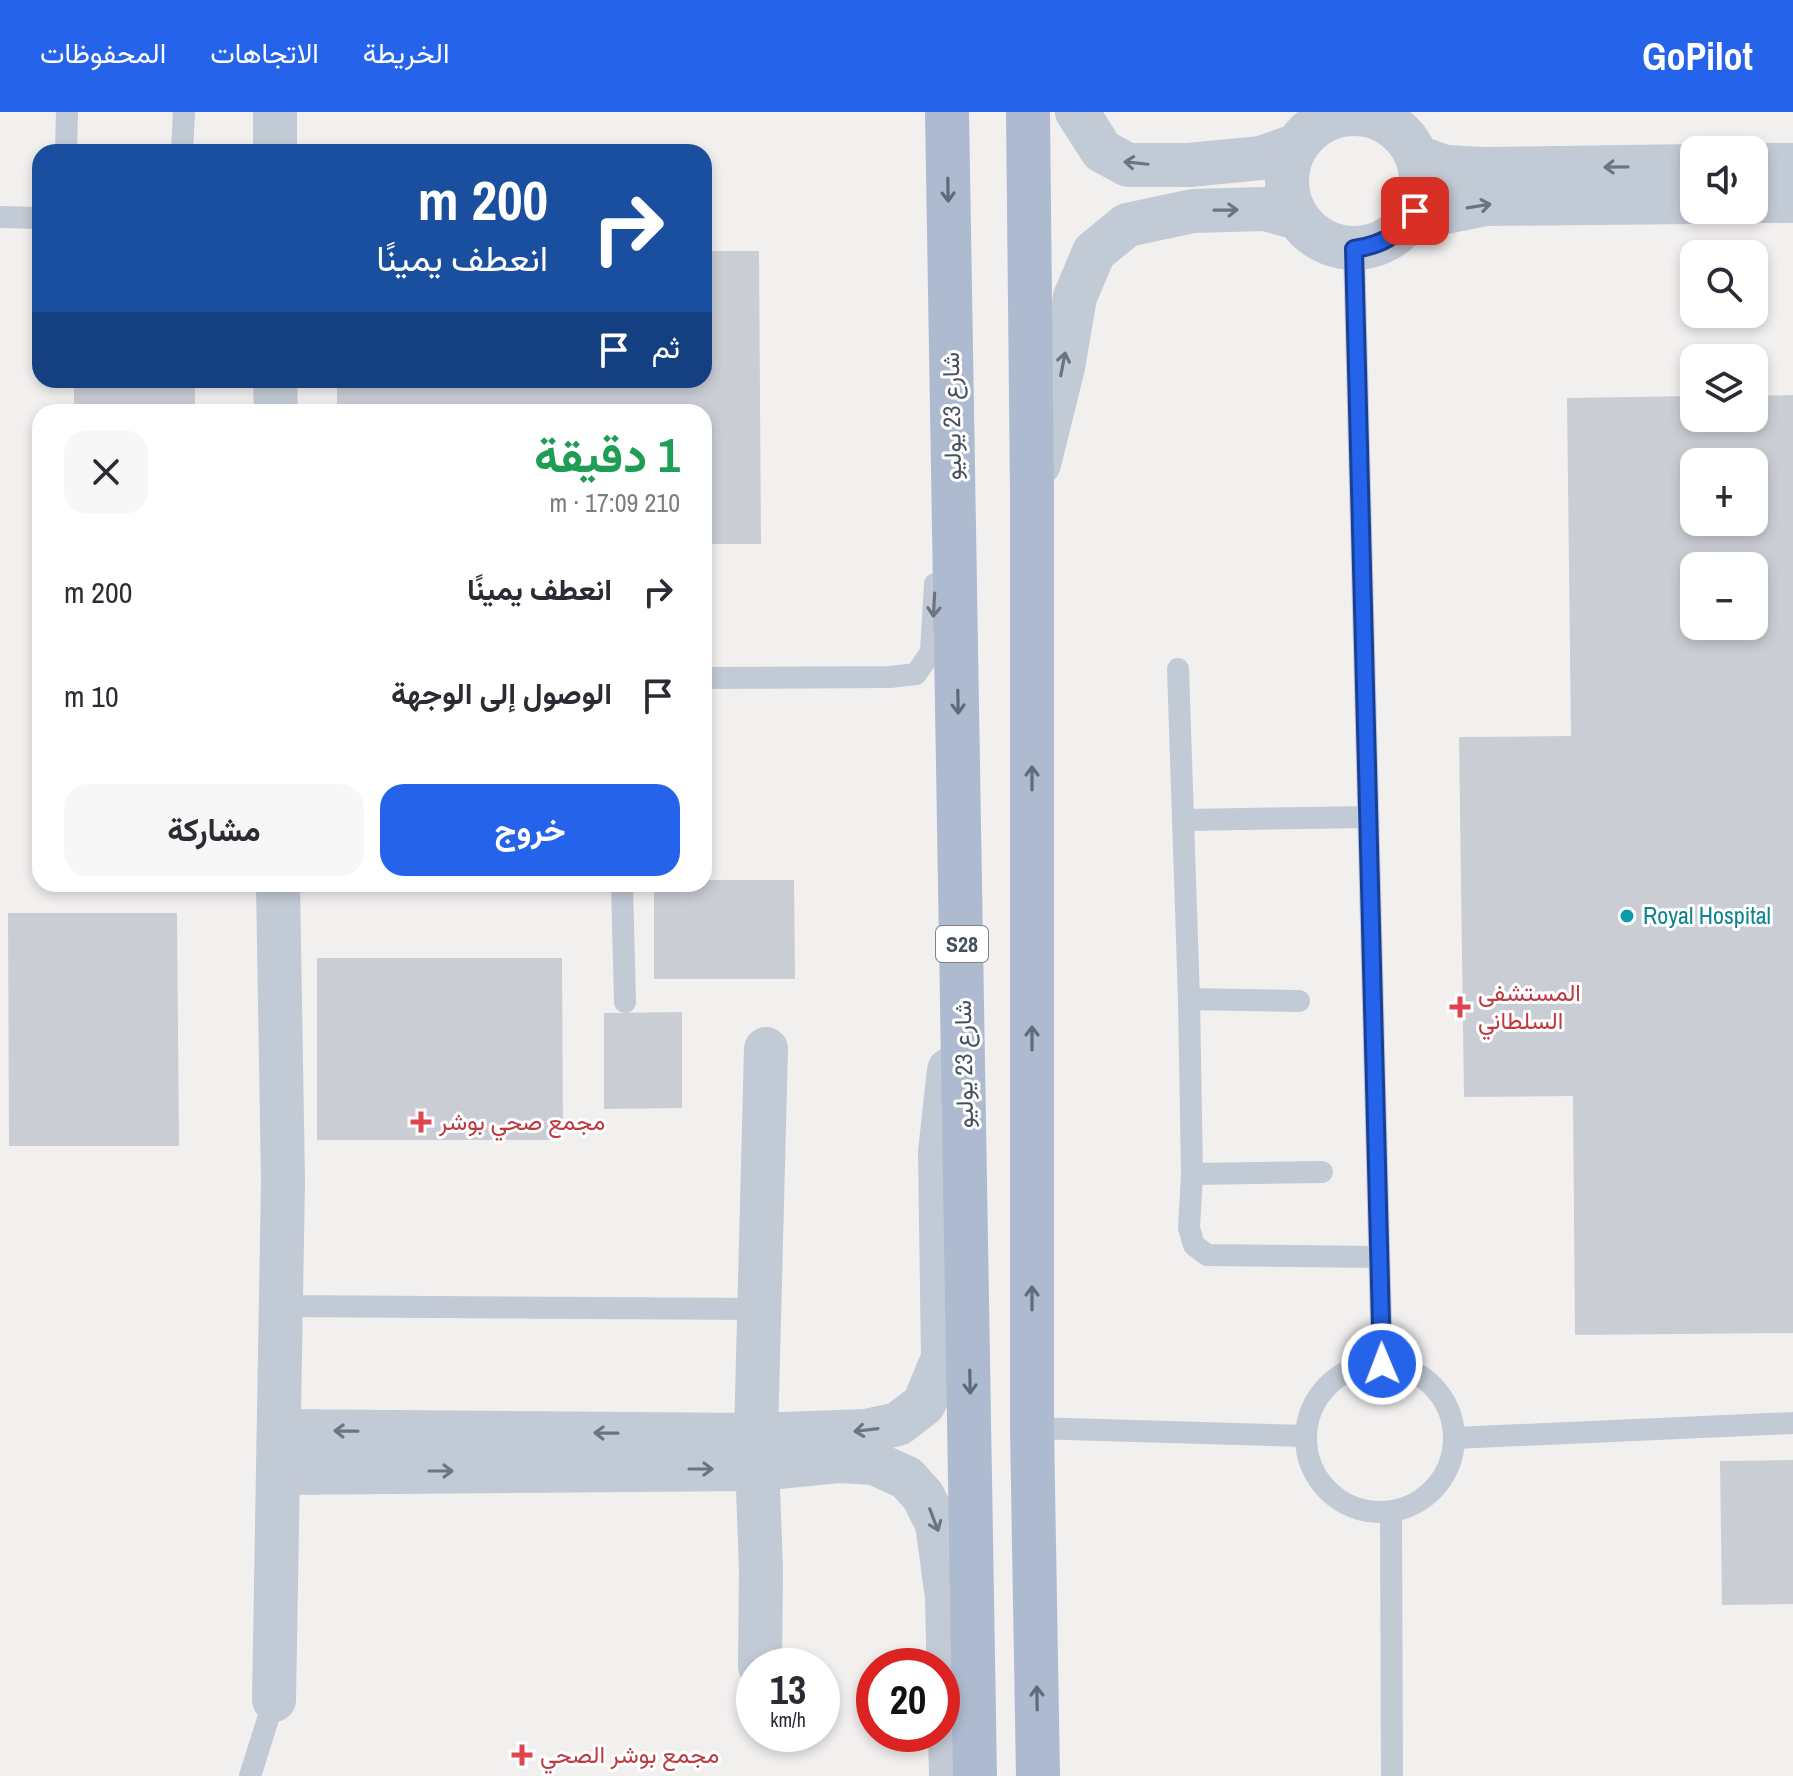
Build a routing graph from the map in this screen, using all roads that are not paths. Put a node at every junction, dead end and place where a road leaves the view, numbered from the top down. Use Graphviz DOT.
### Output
graph roads {
  1 [pos="67,112"];
  2 [pos="184,112"];
  3 [pos="275,112"];
  4 [pos="947,112"];
  5 [pos="1028,112"];
  6 [pos="1077,112"];
  7 [pos="1354,112"];
  8 [pos="66,144"];
  9 [pos="182,144"];
  10 [pos="275,144"];
  11 [pos="1295,146"];
  12 [pos="1417,157"];
  13 [pos="1768,165"];
  14 [pos="1793,165"];
  15 [pos="1680,166"];
  16 [pos="1768,201"];
  17 [pos="1793,201"];
  18 [pos="1680,202"];
  19 [pos="0,217"];
  20 [pos="32,218"];
  21 [pos="1298,218"];
  22 [pos="1405,226"];
  23 [pos="1354,249"];
  24 [pos="952,388"];
  25 [pos="1032,494"];
  26 [pos="1178,669"];
  27 [pos="712,678"];
  28 [pos="1368,817"];
  29 [pos="1185,820"];
  30 [pos="278,892"];
  31 [pos="622,892"];
  32 [pos="962,948"];
  33 [pos="1189,999"];
  34 [pos="1299,1001"];
  35 [pos="625,1002"];
  36 [pos="766,1049"];
  37 [pos="1322,1172"];
  38 [pos="1192,1174"];
  39 [pos="1379,1257"];
  40 [pos="281,1306"];
  41 [pos="759,1309"];
  42 [pos="1382,1364"];
  43 [pos="1793,1423"];
  44 [pos="1032,1428"];
  45 [pos="1306,1436"];
  46 [pos="1454,1438"];
  47 [pos="279,1452"];
  48 [pos="757,1452"];
  49 [pos="1391,1512"];
  50 [pos="760,1648"];
  51 [pos="274,1700"];
  52 [pos="250,1776"];
  53 [pos="951,1776"];
  54 [pos="975,1776"];
  55 [pos="1038,1776"];
  56 [pos="1392,1776"];
  1 -- 8 [label="lane"];
  2 -- 9 [label="lane"];
  3 -- 10 [label="street"];
  4 -- 24 [label="main road, شارع 23 يوليو / S28, one-way"];
  5 -- 25 [label="main road"];
  11 -- 6 [label="street, one-way"];
  7 -- 11 [label="street"];
  7 -- 12 [label="street"];
  11 -- 21 [label="street"];
  15 -- 12 [label="street, one-way"];
  12 -- 22 [label="street"];
  13 -- 14 [label="street"];
  16 -- 17 [label="street"];
  22 -- 18 [label="street, one-way"];
  19 -- 20 [label="lane"];
  21 -- 23 [label="street"];
  25 -- 21 [label="street, one-way"];
  22 -- 23 [label="street"];
  23 -- 28 [label="lane"];
  24 -- 27 [label="lane, one-way"];
  24 -- 32 [label="main road, شارع 23 يوليو / S28, one-way"];
  44 -- 25 [label="main road, one-way"];
  26 -- 29 [label="lane"];
  28 -- 29 [label="lane"];
  28 -- 39 [label="lane"];
  29 -- 33 [label="lane"];
  30 -- 40 [label="street"];
  31 -- 35 [label="lane"];
  32 -- 48 [label="street, one-way"];
  32 -- 54 [label="main road, شارع 23 يوليو / S28, one-way"];
  33 -- 34 [label="lane"];
  33 -- 38 [label="lane"];
  36 -- 41 [label="street"];
  37 -- 38 [label="lane"];
  38 -- 39 [label="lane"];
  39 -- 42 [label="lane"];
  40 -- 41 [label="lane"];
  40 -- 47 [label="street"];
  41 -- 48 [label="street"];
  42 -- 45 [label="lane"];
  42 -- 46 [label="lane"];
  43 -- 46 [label="lane"];
  44 -- 45 [label="lane"];
  55 -- 44 [label="main road, one-way"];
  45 -- 49 [label="lane"];
  46 -- 49 [label="lane"];
  47 -- 48 [label="street"];
  47 -- 51 [label="street"];
  48 -- 50 [label="street"];
  48 -- 53 [label="street, one-way"];
  49 -- 56 [label="lane"];
  51 -- 52 [label="lane"];
}
